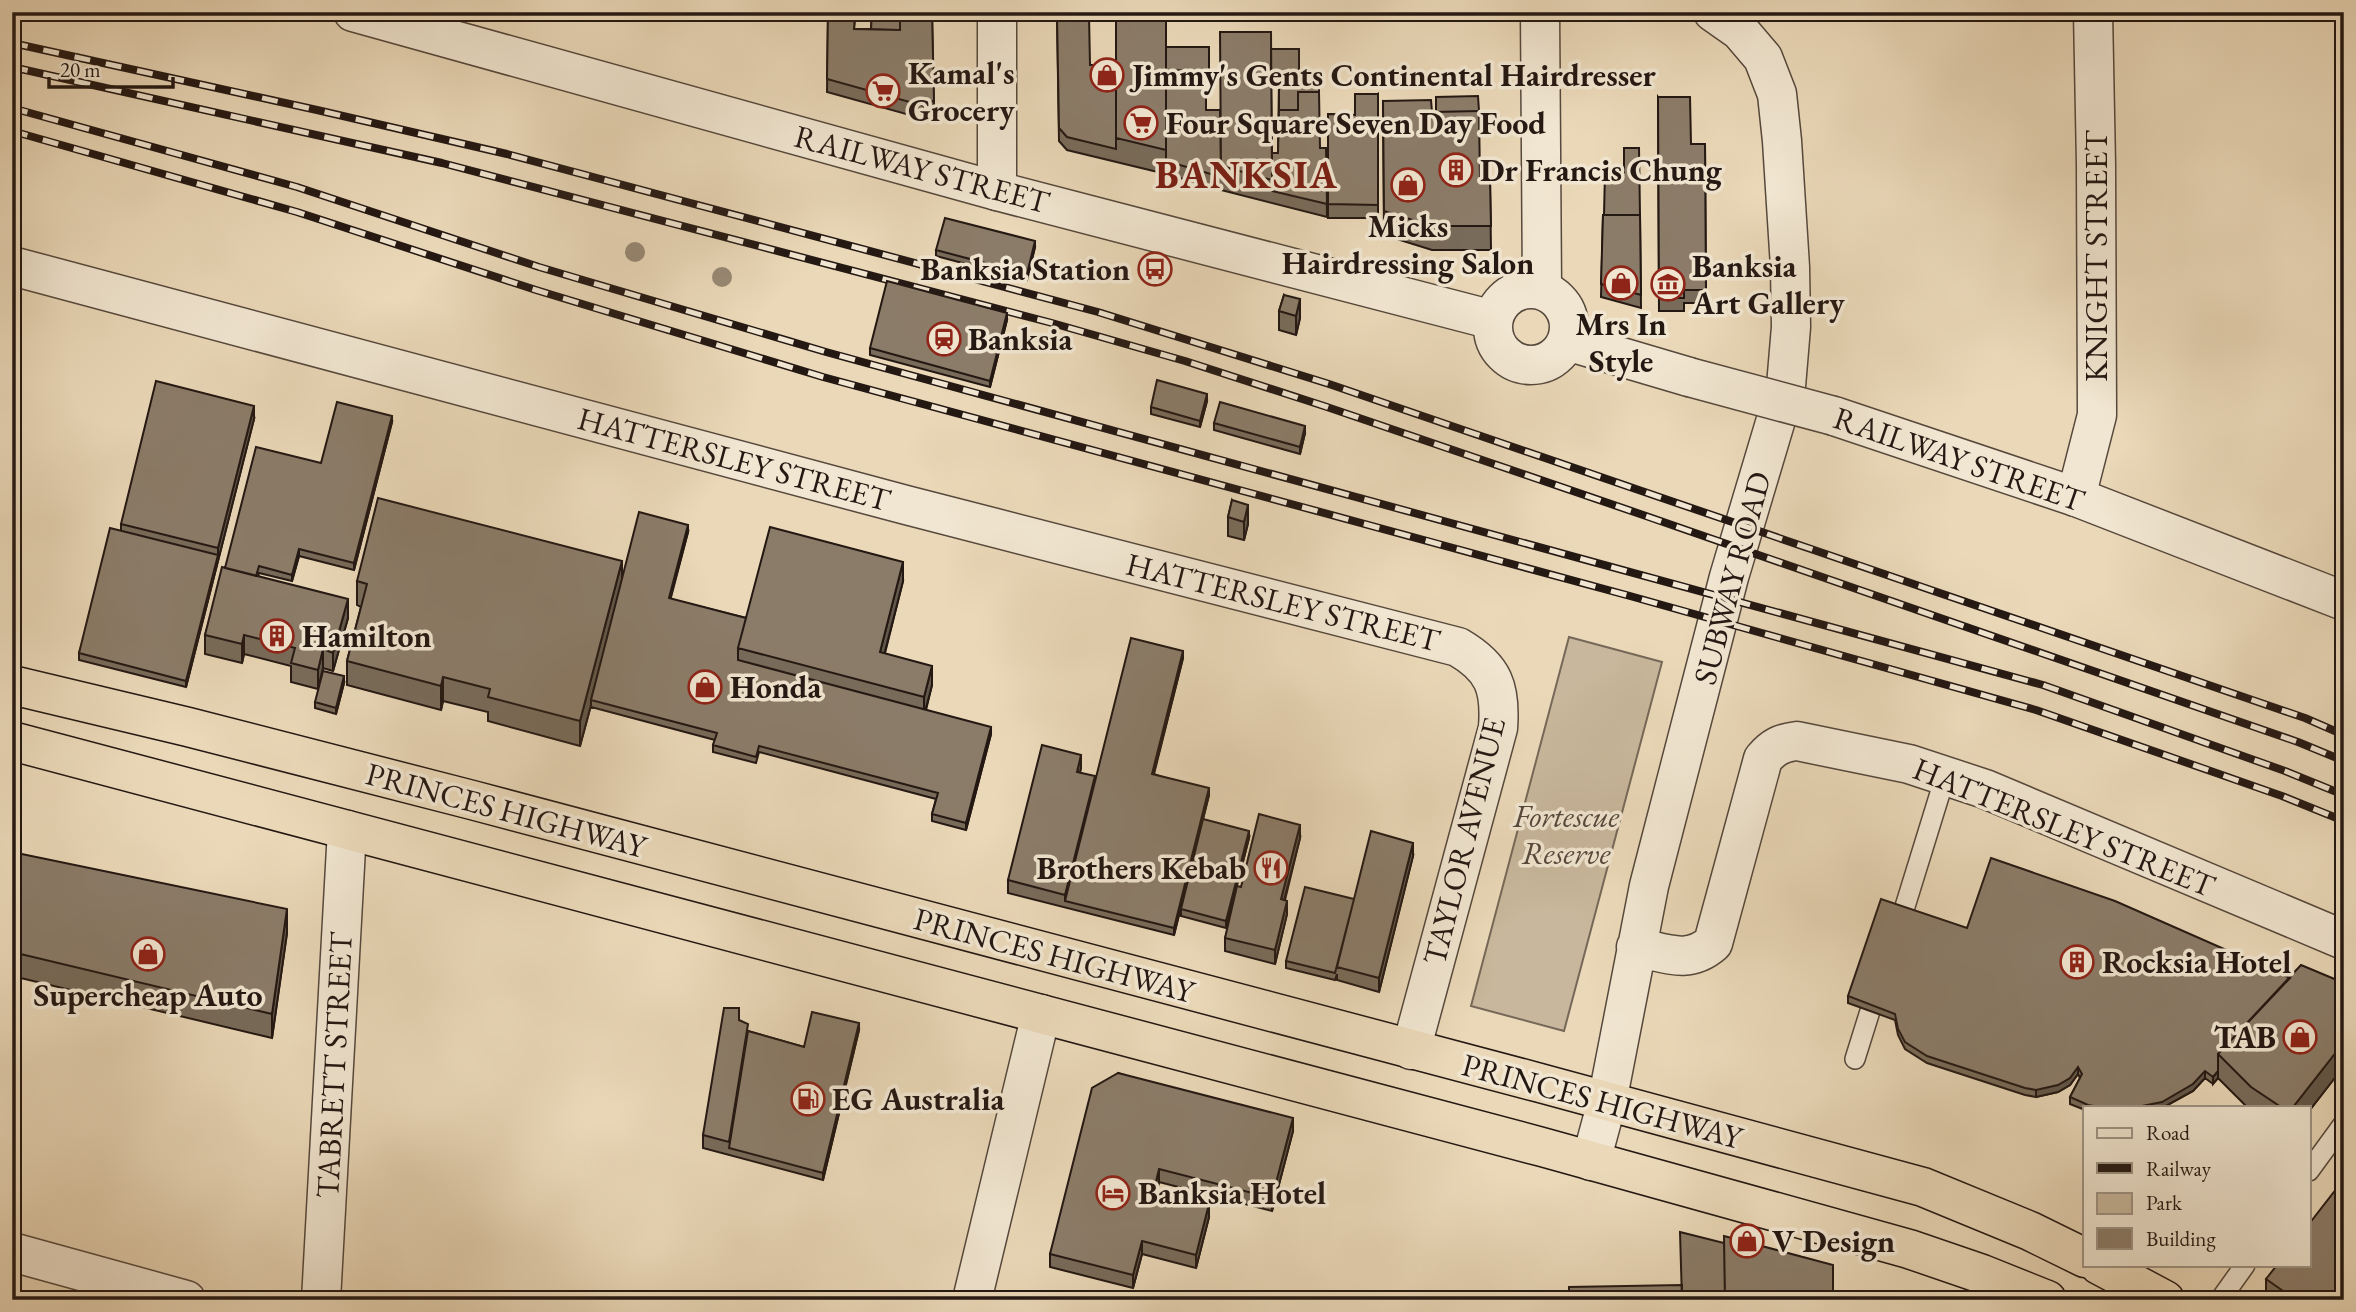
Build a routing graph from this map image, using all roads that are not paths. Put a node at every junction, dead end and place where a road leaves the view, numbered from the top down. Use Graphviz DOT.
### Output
graph roads {
  1 [pos="353,12"];
  2 [pos="997,12"];
  3 [pos="1541,12"];
  4 [pos="1713,12"];
  5 [pos="2093,12"];
  6 [pos="445,24"];
  7 [pos="998,191"];
  8 [pos="12,266"];
  9 [pos="1542,290"];
  10 [pos="1493,320"];
  11 [pos="1567,341"];
  12 [pos="2076,497"];
  13 [pos="2344,601"];
  14 [pos="1458,647"];
  15 [pos="12,685"];
  16 [pos="12,741"];
  17 [pos="1945,776"];
  18 [pos="347,830"];
  19 [pos="1903,913"];
  20 [pos="2344,940"];
  21 [pos="1636,947"];
  22 [pos="1870,1011"];
  23 [pos="1041,1014"];
  24 [pos="1411,1050"];
  25 [pos="1855,1059"];
  26 [pos="1607,1102"];
  27 [pos="2344,1123"];
  28 [pos="1591,1161"];
  29 [pos="2310,1170"];
  30 [pos="12,1252"];
  31 [pos="2083,1261"];
  32 [pos="2244,1266"];
  33 [pos="2105,1274"];
  34 [pos="186,1300"];
  35 [pos="321,1300"];
  36 [pos="972,1300"];
  37 [pos="2047,1300"];
  38 [pos="2165,1300"];
  39 [pos="2220,1300"];
  1 -- 6 [label="street, RAILWAY STREET"];
  2 -- 7 [label="street"];
  3 -- 9 [label="street"];
  4 -- 21 [label="street, SUBWAY ROAD"];
  5 -- 12 [label="street, KNIGHT STREET"];
  6 -- 7 [label="street, RAILWAY STREET"];
  7 -- 10 [label="street, RAILWAY STREET"];
  8 -- 14 [label="street, HATTERSLEY STREET"];
  9 -- 10 [label="street"];
  9 -- 11 [label="street"];
  10 -- 11 [label="street"];
  11 -- 12 [label="street, RAILWAY STREET, bridge"];
  12 -- 13 [label="street, RAILWAY STREET"];
  14 -- 24 [label="street, TAYLOR AVENUE"];
  15 -- 24 [label="highway, PRINCES HIGHWAY"];
  16 -- 18 [label="highway, PRINCES HIGHWAY"];
  17 -- 19 [label="lane"];
  17 -- 20 [label="street, HATTERSLEY STREET"];
  17 -- 21 [label="street, HATTERSLEY STREET"];
  18 -- 23 [label="highway, PRINCES HIGHWAY"];
  18 -- 35 [label="street, TABRETT STREET"];
  21 -- 26 [label="street, SUBWAY ROAD"];
  22 -- 25 [label="lane"];
  23 -- 28 [label="highway, PRINCES HIGHWAY"];
  23 -- 36 [label="street"];
  24 -- 26 [label="highway, PRINCES HIGHWAY"];
  26 -- 28 [label="street, SUBWAY ROAD"];
  26 -- 31 [label="highway, PRINCES HIGHWAY"];
  27 -- 29 [label="lane"];
  28 -- 37 [label="highway, PRINCES HIGHWAY"];
  30 -- 34 [label="street"];
  32 -- 39 [label="lane"];
  33 -- 38 [label="highway, PRINCES HIGHWAY"];
}
